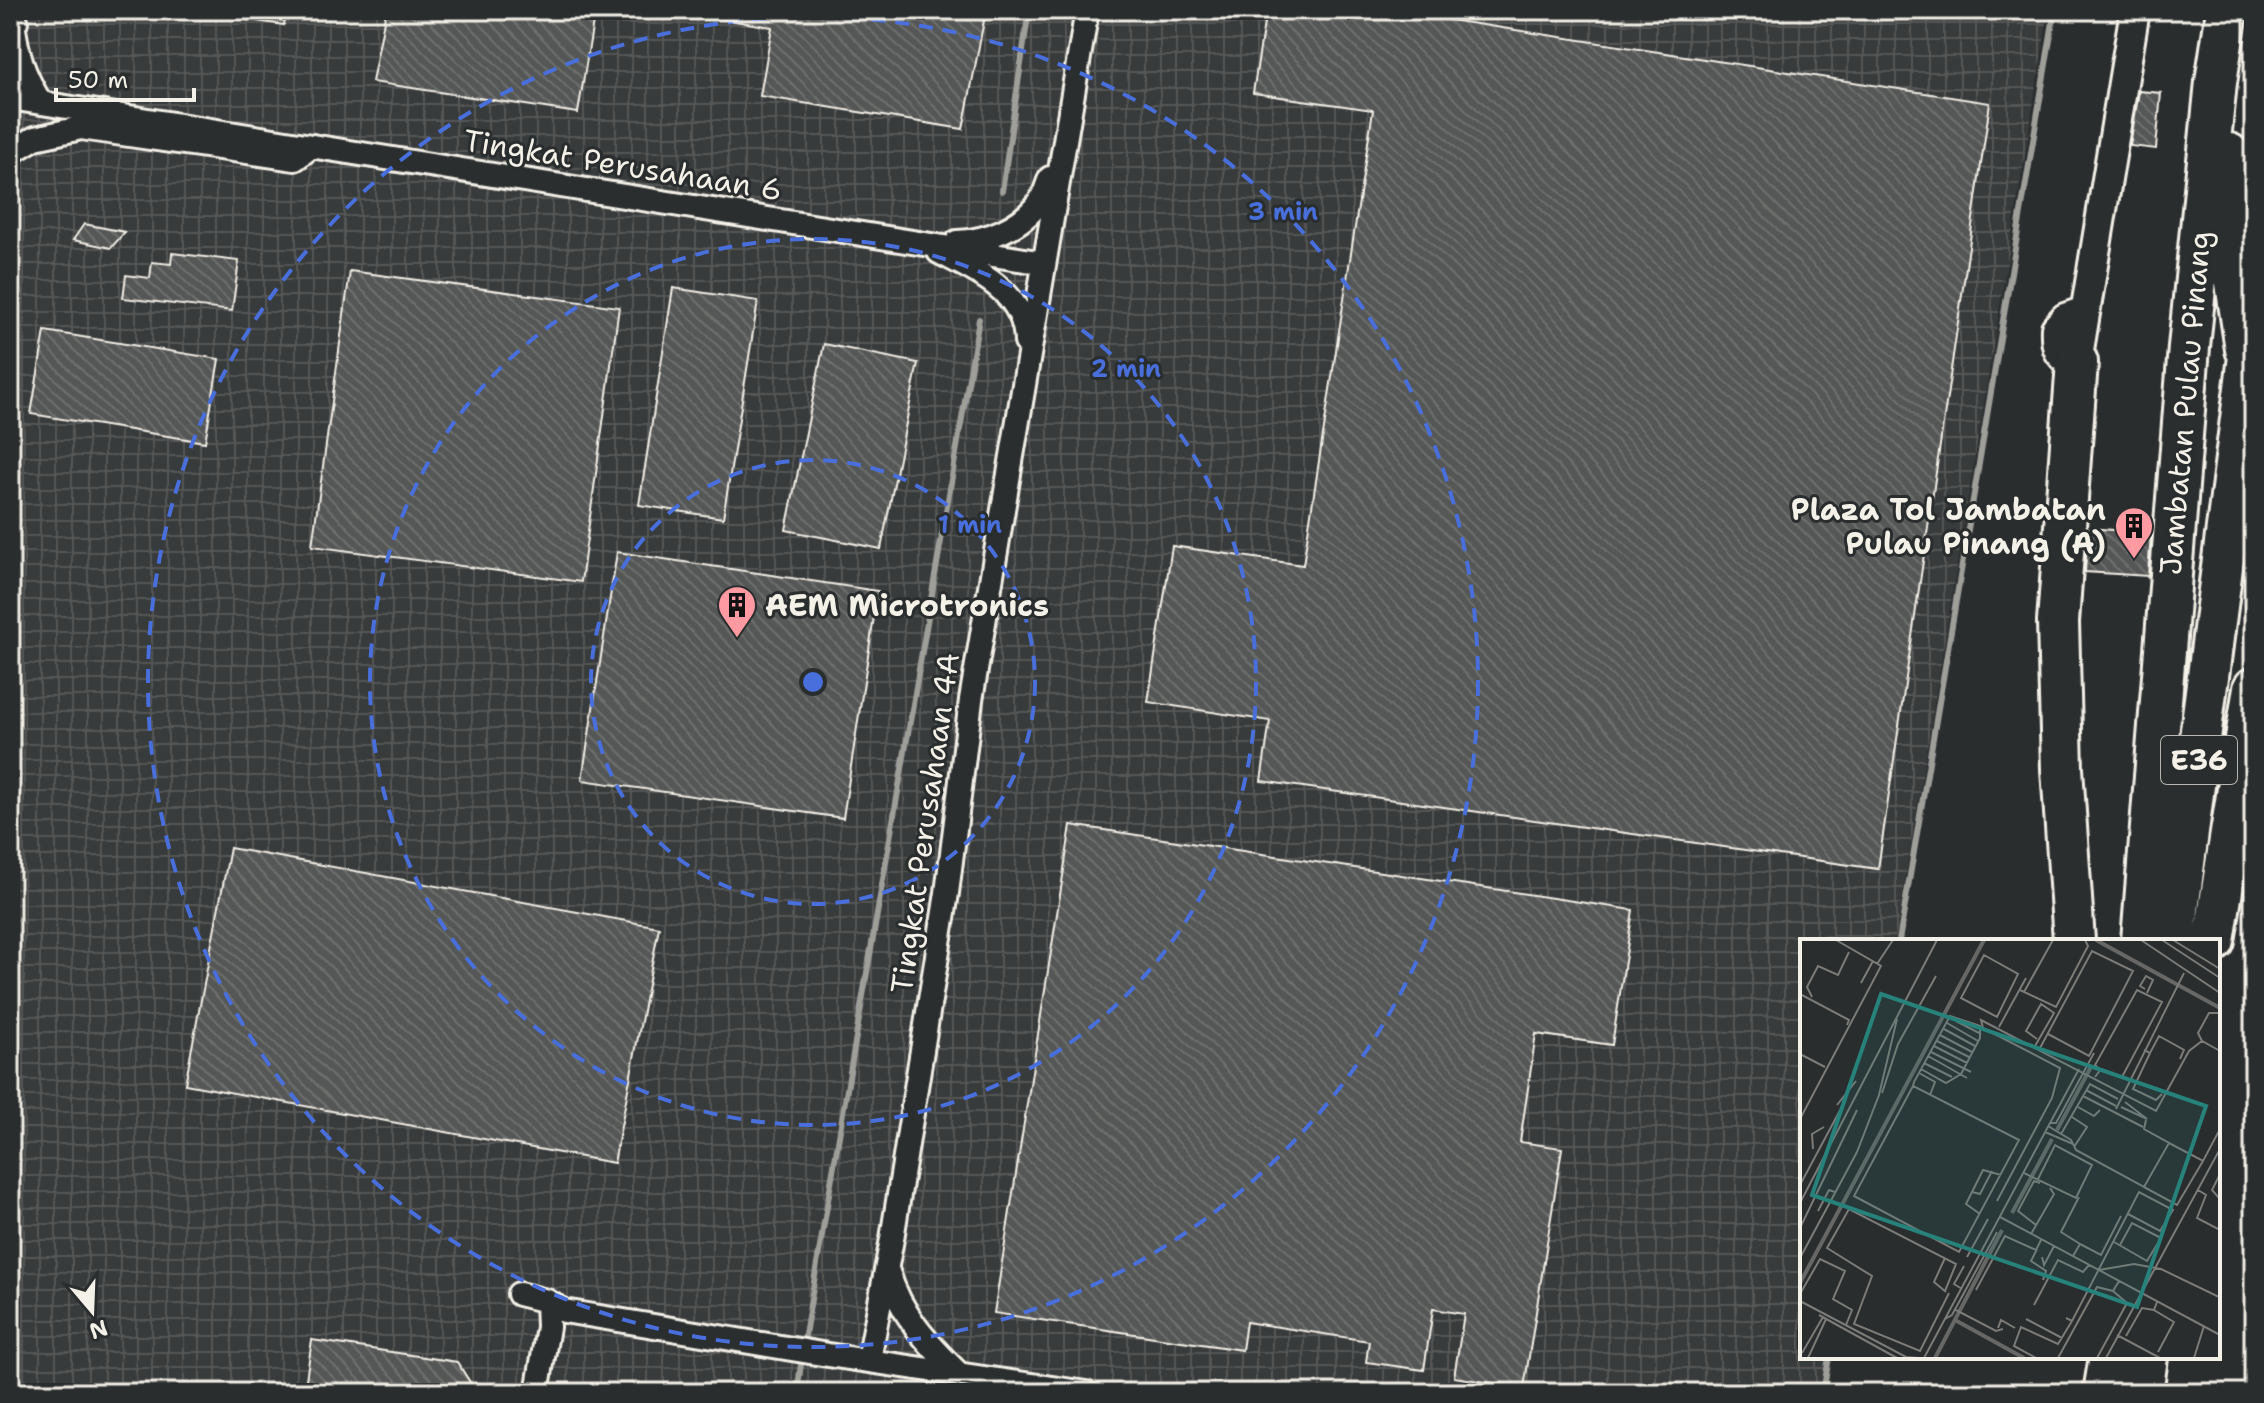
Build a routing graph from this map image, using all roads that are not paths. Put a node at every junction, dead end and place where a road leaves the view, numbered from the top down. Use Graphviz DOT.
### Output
graph roads {
  1 [pos="1087,10"];
  2 [pos="2135,10"];
  3 [pos="2227,10"];
  4 [pos="2245,10"];
  5 [pos="12,23"];
  6 [pos="10,98"];
  7 [pos="40,102"];
  8 [pos="1066,137"];
  9 [pos="303,152"];
  10 [pos="10,153"];
  11 [pos="924,244"];
  12 [pos="1044,263"];
  13 [pos="2254,318"];
  14 [pos="2248,357"];
  15 [pos="2077,362"];
  16 [pos="1027,364"];
  17 [pos="2254,688"];
  18 [pos="2254,759"];
  19 [pos="2235,806"];
  20 [pos="2074,939"];
  21 [pos="2142,939"];
  22 [pos="2174,939"];
  23 [pos="2214,939"];
  24 [pos="892,1239"];
  25 [pos="519,1294"];
  26 [pos="547,1301"];
  27 [pos="2110,1359"];
  28 [pos="2147,1359"];
  29 [pos="869,1360"];
  30 [pos="960,1375"];
  31 [pos="537,1393"];
  32 [pos="1086,1393"];
  33 [pos="2104,1393"];
  34 [pos="2142,1393"];
  1 -- 8 [label="street, Tingkat Perusahaan 4A"];
  2 -- 15 [label="street"];
  3 -- 21 [label="highway, Jambatan Pulau Pinang / E36"];
  4 -- 14 [label="highway"];
  5 -- 7 [label="street"];
  6 -- 7 [label="street, Tingkat Perusahaan 6"];
  7 -- 9 [label="street, Tingkat Perusahaan 6"];
  8 -- 11 [label="street, Tingkat Perusahaan 6"];
  8 -- 12 [label="street, Tingkat Perusahaan 4A"];
  9 -- 10 [label="street, Tingkat Perusahaan 6"];
  9 -- 11 [label="street, Tingkat Perusahaan 6"];
  11 -- 12 [label="street, Tingkat Perusahaan 6"];
  11 -- 16 [label="street, Tingkat Perusahaan 6"];
  12 -- 16 [label="street, Tingkat Perusahaan 4A"];
  13 -- 14 [label="highway, Jambatan Pulau Pinang / E36"];
  14 -- 22 [label="highway, Jambatan Pulau Pinang / E36"];
  15 -- 20 [label="highway"];
  16 -- 24 [label="street, Tingkat Perusahaan 4A"];
  17 -- 19 [label="highway, E36"];
  18 -- 19 [label="highway"];
  19 -- 23 [label="highway, E36"];
  24 -- 29 [label="street, Tingkat Perusahaan 4A"];
  24 -- 30 [label="street"];
  25 -- 26 [label="street"];
  26 -- 29 [label="street"];
  26 -- 31 [label="street"];
  27 -- 33 [label="highway"];
  28 -- 34 [label="highway"];
  29 -- 30 [label="street"];
  30 -- 32 [label="street"];
}
